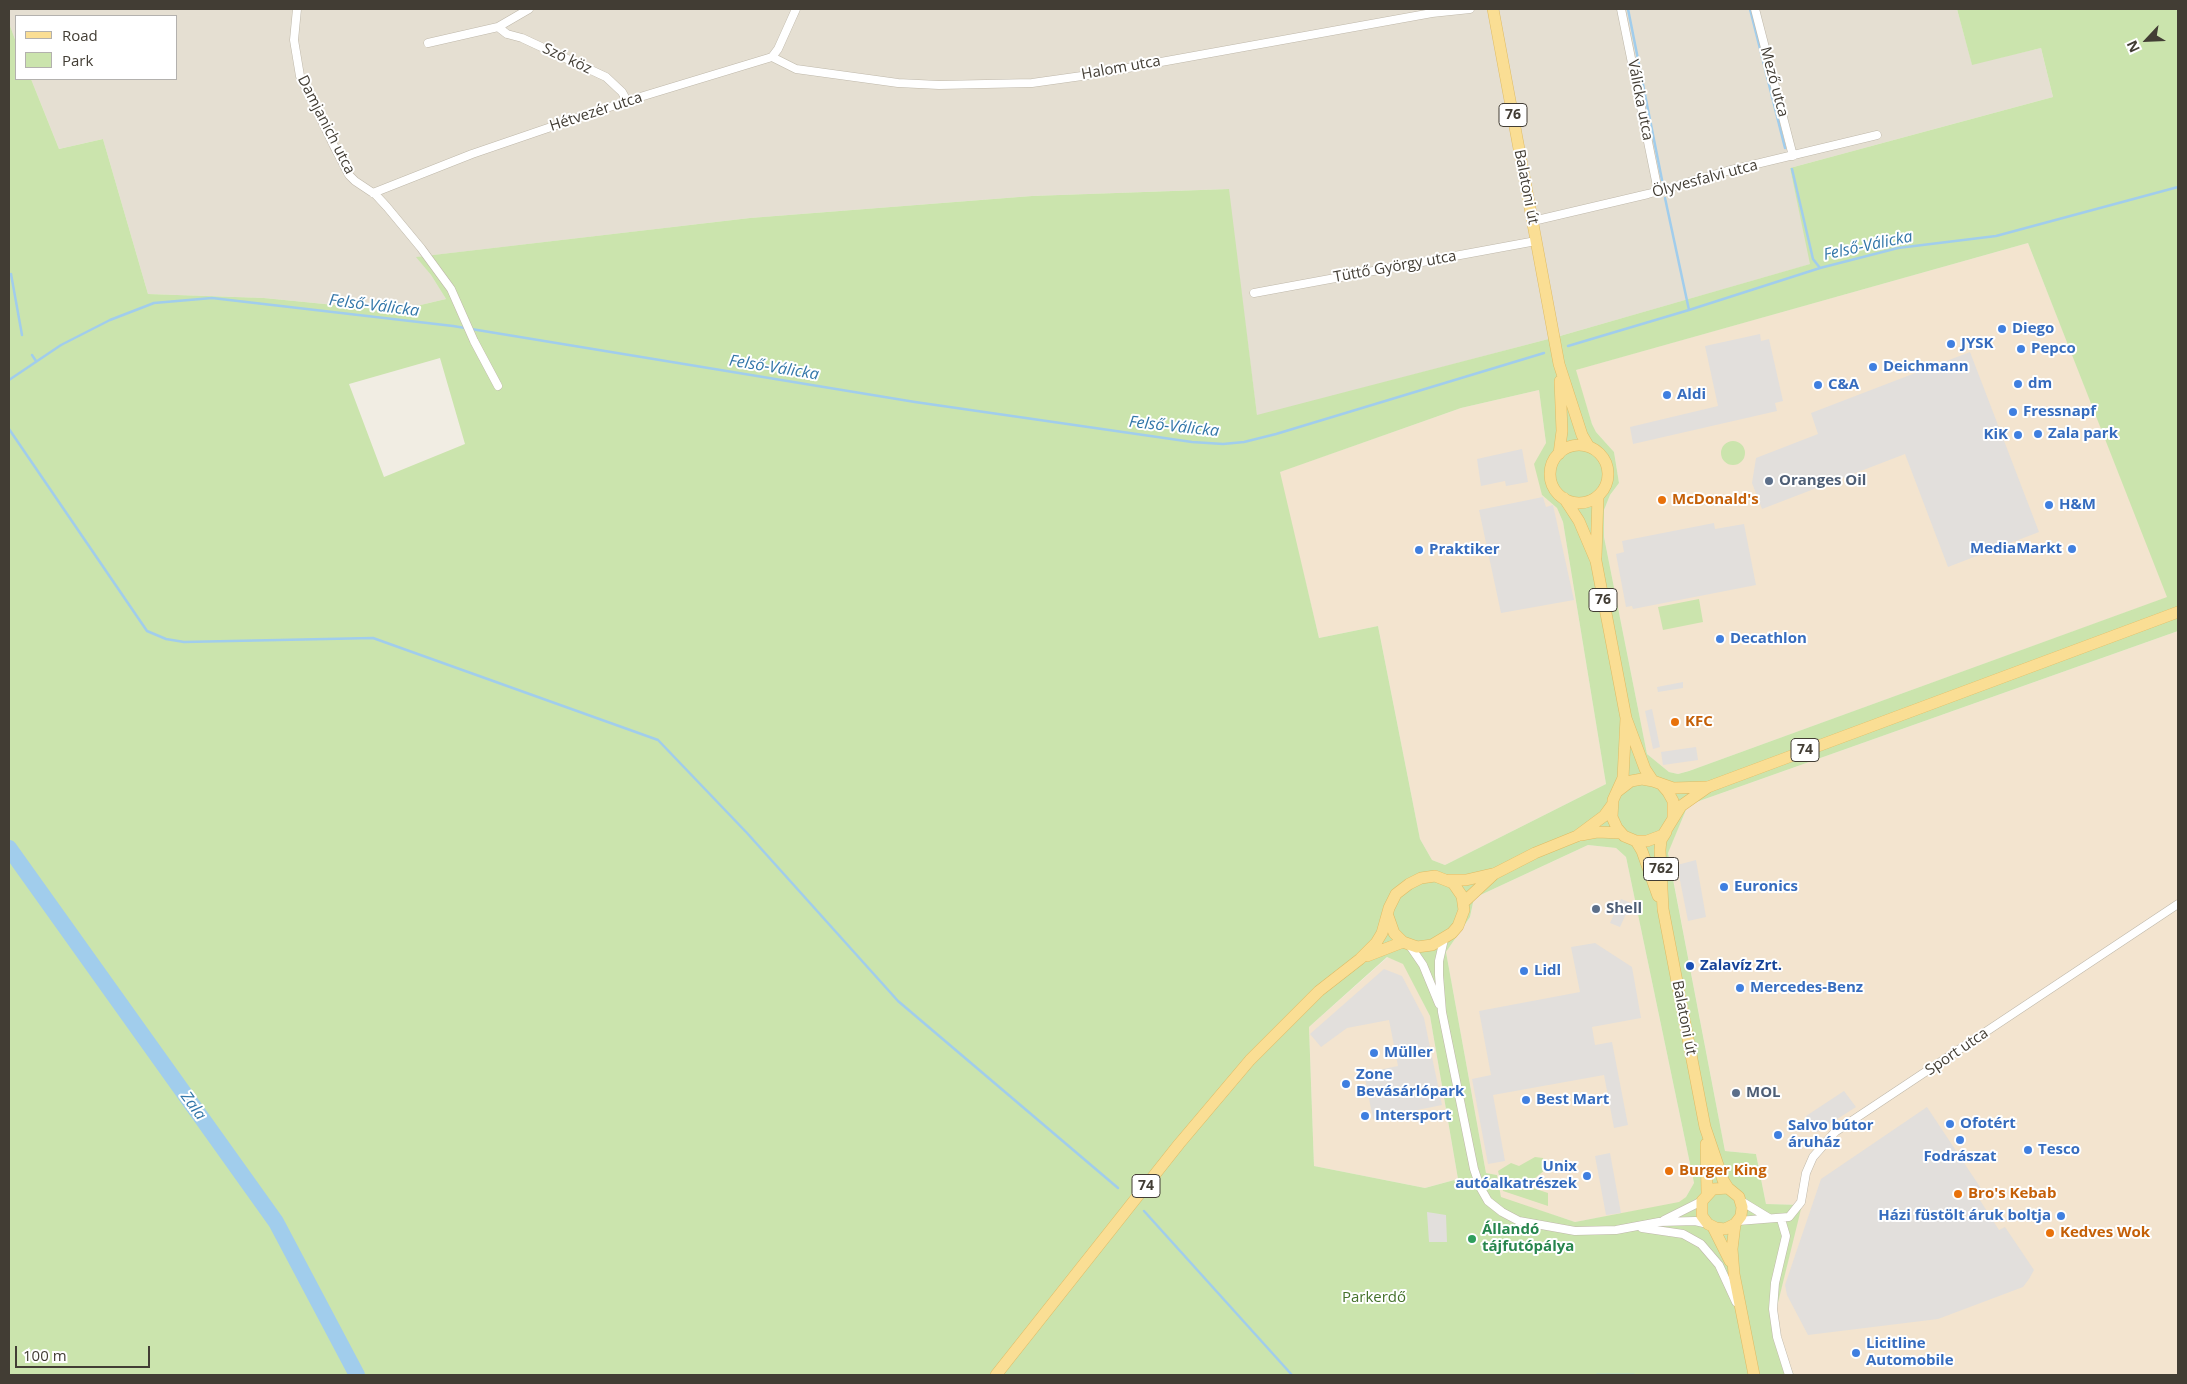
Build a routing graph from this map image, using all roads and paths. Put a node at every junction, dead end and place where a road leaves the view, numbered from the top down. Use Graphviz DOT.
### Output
graph roads {
  1 [pos="297,9"];
  2 [pos="529,9"];
  3 [pos="796,9"];
  4 [pos="1470,9"];
  5 [pos="1493,9"];
  6 [pos="1621,9"];
  7 [pos="1755,9"];
  8 [pos="498,27"];
  9 [pos="428,43"];
  10 [pos="772,57"];
  11 [pos="627,101"];
  12 [pos="1877,135"];
  13 [pos="1793,156"];
  14 [pos="1658,191"];
  15 [pos="373,193"];
  16 [pos="1533,221"];
  17 [pos="1536,241"];
  18 [pos="1254,293"];
  19 [pos="1559,364"];
  20 [pos="498,386"];
  21 [pos="1589,447"];
  22 [pos="1559,454"];
  23 [pos="1598,496"];
  24 [pos="1564,498"];
  25 [pos="1596,561"];
  26 [pos="2178,612"];
  27 [pos="1626,718"];
  28 [pos="1657,782"];
  29 [pos="1708,787"];
  30 [pos="1618,792"];
  31 [pos="1612,805"];
  32 [pos="1674,817"];
  33 [pos="1667,831"];
  34 [pos="1621,833"];
  35 [pos="1577,836"];
  36 [pos="1636,841"];
  37 [pos="1494,874"];
  38 [pos="1448,880"];
  39 [pos="1463,903"];
  40 [pos="2178,904"];
  41 [pos="1663,910"];
  42 [pos="1388,916"];
  43 [pos="1444,939"];
  44 [pos="1406,944"];
  45 [pos="1360,959"];
  46 [pos="1442,1012"];
  47 [pos="1705,1127"];
  48 [pos="1728,1188"];
  49 [pos="1705,1197"];
  50 [pos="1741,1201"];
  51 [pos="1769,1218"];
  52 [pos="1781,1219"];
  53 [pos="1659,1222"];
  54 [pos="1737,1223"];
  55 [pos="1710,1226"];
  56 [pos="1635,1227"];
  57 [pos="1734,1274"];
  58 [pos="1741,1313"];
  59 [pos="996,1375"];
  60 [pos="1754,1375"];
  61 [pos="1789,1375"];
  1 -- 15 [label="street, Damjanich utca"];
  2 -- 8 [label="street"];
  3 -- 10 [label="street"];
  4 -- 10 [label="street, Halom utca"];
  5 -- 16 [label="main road, Balatoni út / 76"];
  6 -- 14 [label="street, Válicka utca"];
  7 -- 13 [label="street, Mező utca"];
  8 -- 9 [label="street"];
  8 -- 11 [label="street, Szó köz"];
  10 -- 11 [label="street, Hétvezér utca"];
  11 -- 15 [label="street, Hétvezér utca"];
  12 -- 13 [label="street, Ölyvesfalvi utca"];
  13 -- 14 [label="street, Ölyvesfalvi utca"];
  14 -- 16 [label="street, Ölyvesfalvi utca"];
  15 -- 20 [label="street, Damjanich utca"];
  16 -- 17 [label="main road, Balatoni út / 76"];
  17 -- 18 [label="street, Tüttő György utca"];
  17 -- 19 [label="main road, Balatoni út / 76"];
  19 -- 21 [label="main road, Balatoni út / 76"];
  19 -- 22 [label="main road, Balatoni út / 76"];
  21 -- 22 [label="main road"];
  21 -- 23 [label="main road, 76"];
  22 -- 24 [label="main road, 76"];
  23 -- 24 [label="main road"];
  23 -- 25 [label="main road, 76"];
  24 -- 25 [label="main road, 76"];
  25 -- 27 [label="main road, 76"];
  26 -- 29 [label="main road, 74"];
  27 -- 28 [label="main road, 76"];
  27 -- 30 [label="main road, 76"];
  28 -- 29 [label="main road, 74"];
  28 -- 30 [label="main road, 74"];
  28 -- 32 [label="main road"];
  29 -- 32 [label="main road, 74"];
  30 -- 31 [label="main road, 74"];
  31 -- 34 [label="main road"];
  31 -- 35 [label="main road, 74"];
  32 -- 33 [label="main road, 74"];
  33 -- 36 [label="main road"];
  33 -- 41 [label="main road, Balatoni út / 762"];
  34 -- 35 [label="main road, 74"];
  34 -- 36 [label="main road, 74"];
  35 -- 37 [label="main road, 74"];
  36 -- 41 [label="main road, Balatoni út / 762"];
  37 -- 38 [label="main road, 74"];
  37 -- 39 [label="main road, 74"];
  38 -- 39 [label="main road"];
  38 -- 42 [label="main road, 74"];
  39 -- 43 [label="main road"];
  40 -- 52 [label="street, Sport utca"];
  41 -- 47 [label="main road, Balatoni út / 762"];
  42 -- 44 [label="main road"];
  42 -- 45 [label="main road, 74"];
  43 -- 44 [label="main road, 74"];
  43 -- 46 [label="street"];
  44 -- 45 [label="main road, 74"];
  44 -- 46 [label="street"];
  45 -- 59 [label="main road, 74"];
  46 -- 56 [label="street"];
  47 -- 48 [label="main road, Balatoni út / 762"];
  47 -- 49 [label="main road, Balatoni út / 762"];
  48 -- 49 [label="main road"];
  48 -- 50 [label="main road, Balatoni út / 762"];
  49 -- 53 [label="street"];
  49 -- 55 [label="main road, Balatoni út / 762"];
  50 -- 51 [label="street"];
  50 -- 54 [label="main road, Balatoni út / 762"];
  51 -- 52 [label="street"];
  51 -- 54 [label="street"];
  52 -- 61 [label="street"];
  53 -- 55 [label="street"];
  53 -- 56 [label="street"];
  54 -- 55 [label="main road"];
  54 -- 57 [label="main road, Balatoni út / 762"];
  55 -- 57 [label="main road, Balatoni út / 762"];
  56 -- 58 [label="street"];
  57 -- 58 [label="main road, Balatoni út / 762"];
  58 -- 60 [label="main road, Balatoni út / 762"];
}
